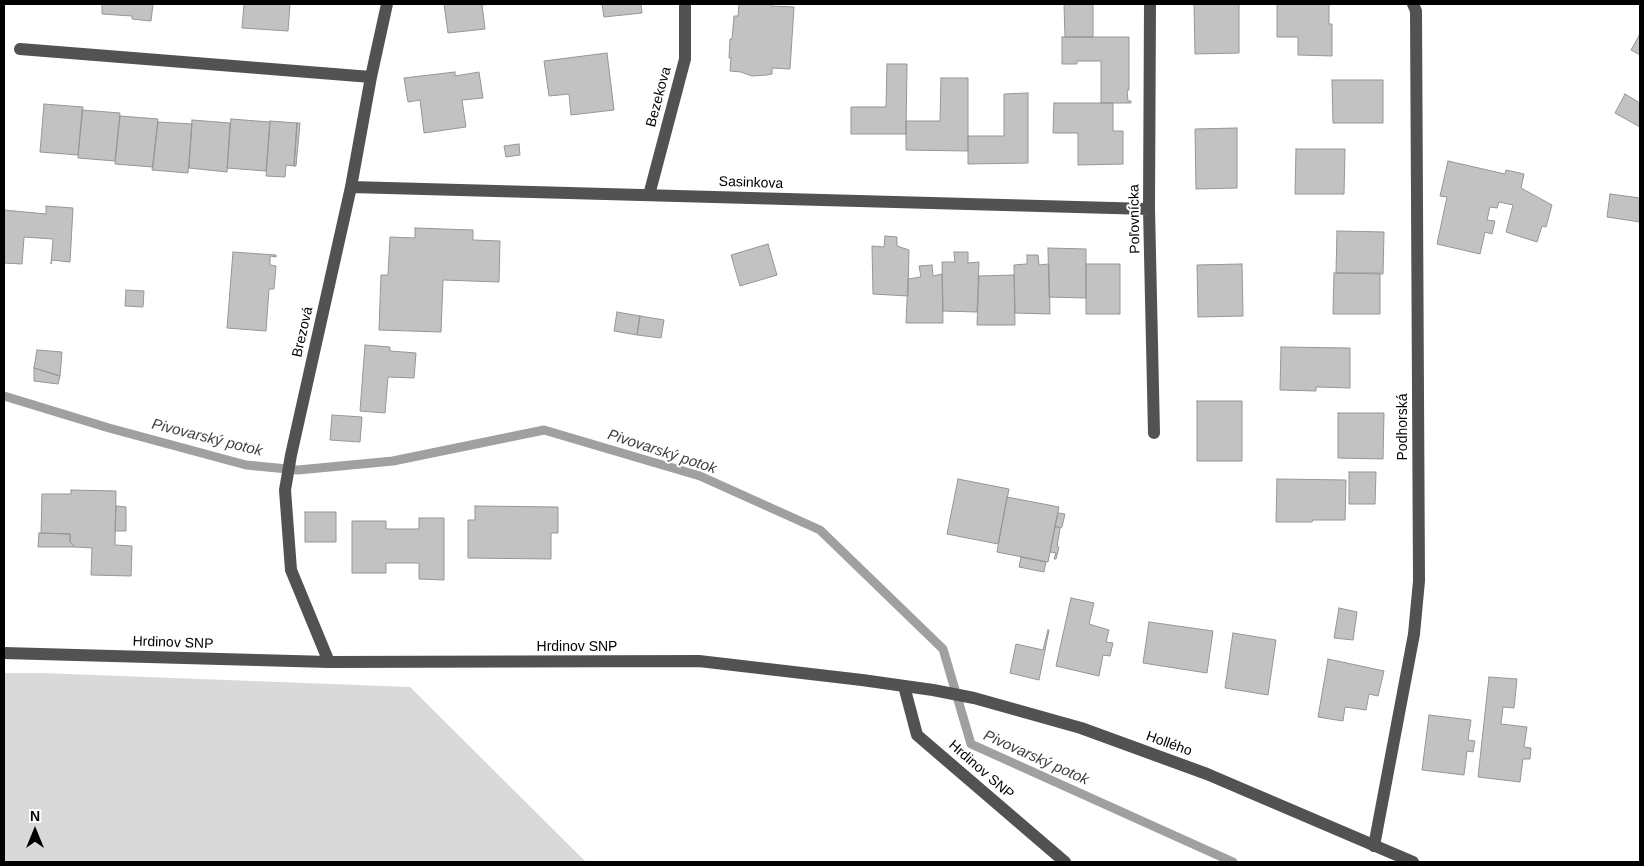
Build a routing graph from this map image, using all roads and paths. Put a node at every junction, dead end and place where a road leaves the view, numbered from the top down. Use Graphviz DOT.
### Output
graph roads {
  1 [pos="387,4"];
  2 [pos="685,4"];
  3 [pos="1150,4"];
  4 [pos="1413,4"];
  5 [pos="20,49"];
  6 [pos="371,77"];
  7 [pos="351,187"];
  8 [pos="649,195"];
  9 [pos="1149,209"];
  10 [pos="1154,433"];
  11 [pos="4,653"];
  12 [pos="329,662"];
  13 [pos="904,686"];
  14 [pos="1374,846"];
  15 [pos="1066,862"];
  16 [pos="1413,862"];
  1 -- 6 [label="street, Brezová"];
  2 -- 8 [label="street, Bezekova"];
  3 -- 9 [label="street, Poľovnícka"];
  4 -- 14 [label="street, Podhorská"];
  5 -- 6 [label="street"];
  6 -- 7 [label="street, Brezová"];
  7 -- 8 [label="street, Sasinkova"];
  7 -- 12 [label="street, Brezová"];
  8 -- 9 [label="street, Sasinkova"];
  9 -- 10 [label="street, Poľovnícka"];
  11 -- 12 [label="street, Hrdinov SNP"];
  12 -- 13 [label="street, Hrdinov SNP"];
  13 -- 14 [label="street, Hollého"];
  13 -- 15 [label="street, Hrdinov SNP"];
  14 -- 16 [label="street, Hollého"];
}
